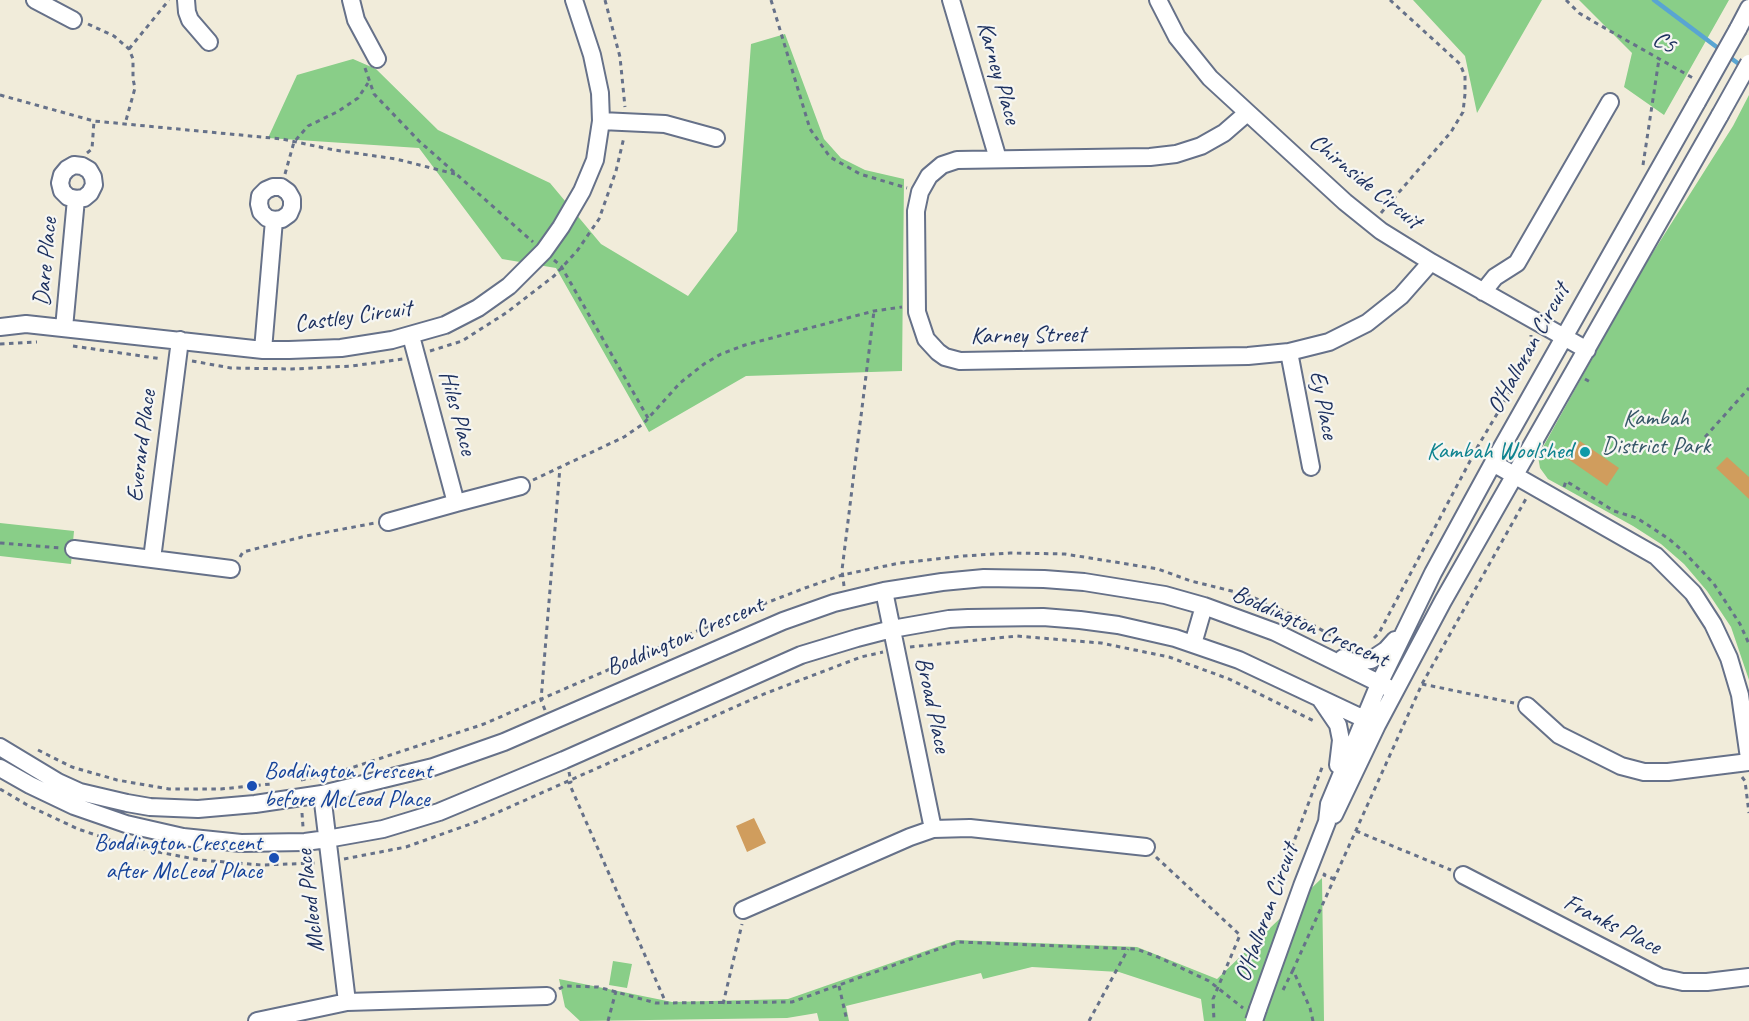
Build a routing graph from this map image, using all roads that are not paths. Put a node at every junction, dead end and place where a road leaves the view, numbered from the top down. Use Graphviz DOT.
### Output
graph roads {
  1 [pos="35,0"];
  2 [pos="186,0"];
  3 [pos="351,0"];
  4 [pos="574,0"];
  5 [pos="951,0"];
  6 [pos="1158,0"];
  7 [pos="1749,8"];
  8 [pos="73,20"];
  9 [pos="209,42"];
  10 [pos="376,59"];
  11 [pos="1749,63"];
  12 [pos="1610,102"];
  13 [pos="1247,113"];
  14 [pos="601,121"];
  15 [pos="716,138"];
  16 [pos="998,159"];
  17 [pos="74,165"];
  18 [pos="281,187"];
  19 [pos="1431,262"];
  20 [pos="1483,292"];
  21 [pos="0,327"];
  22 [pos="64,328"];
  23 [pos="411,336"];
  24 [pos="1563,337"];
  25 [pos="180,340"];
  26 [pos="263,350"];
  27 [pos="1587,350"];
  28 [pos="1288,352"];
  29 [pos="1493,463"];
  30 [pos="1311,466"];
  31 [pos="1516,476"];
  32 [pos="521,486"];
  33 [pos="456,503"];
  34 [pos="388,522"];
  35 [pos="74,549"];
  36 [pos="152,559"];
  37 [pos="231,569"];
  38 [pos="884,591"];
  39 [pos="1204,606"];
  40 [pos="1406,628"];
  41 [pos="892,629"];
  42 [pos="1193,644"];
  43 [pos="1308,649"];
  44 [pos="1379,684"];
  45 [pos="1395,691"];
  46 [pos="1321,699"];
  47 [pos="1527,706"];
  48 [pos="1370,722"];
  49 [pos="0,747"];
  50 [pos="1749,760"];
  51 [pos="0,768"];
  52 [pos="322,794"];
  53 [pos="1329,804"];
  54 [pos="1327,822"];
  55 [pos="933,829"];
  56 [pos="327,839"];
  57 [pos="1146,848"];
  58 [pos="1463,875"];
  59 [pos="743,910"];
  60 [pos="1749,977"];
  61 [pos="547,996"];
  62 [pos="347,1002"];
  63 [pos="1254,1015"];
  64 [pos="257,1021"];
  1 -- 8 [label="street"];
  2 -- 9 [label="street"];
  3 -- 10 [label="street"];
  4 -- 14 [label="street, Castley Circuit"];
  5 -- 16 [label="street, Karney Place"];
  6 -- 13 [label="street, Chirnside Circuit"];
  7 -- 24 [label="street, O'Halloran Circuit, bridge"];
  11 -- 27 [label="street, O'Halloran Circuit, bridge"];
  12 -- 20 [label="street"];
  13 -- 16 [label="street"];
  13 -- 19 [label="street, Chirnside Circuit"];
  14 -- 15 [label="street"];
  14 -- 23 [label="street, Castley Circuit"];
  16 -- 28 [label="street, Karney Street"];
  17 -- 22 [label="street, Dare Place"];
  18 -- 26 [label="street"];
  19 -- 20 [label="street, Chirnside Circuit"];
  19 -- 28 [label="street, Karney Street"];
  20 -- 24 [label="street, Chirnside Circuit"];
  21 -- 22 [label="street, Castley Circuit"];
  22 -- 25 [label="street, Castley Circuit"];
  23 -- 26 [label="street, Castley Circuit"];
  23 -- 33 [label="street, Hiles Place"];
  24 -- 27 [label="street, Chirnside Circuit"];
  24 -- 29 [label="street, O'Halloran Circuit"];
  25 -- 26 [label="street, Castley Circuit"];
  25 -- 36 [label="street, Everard Place"];
  27 -- 31 [label="street, O'Halloran Circuit"];
  28 -- 30 [label="street, Ey Place"];
  29 -- 31 [label="street"];
  29 -- 40 [label="street, O'Halloran Circuit"];
  31 -- 45 [label="street, O'Halloran Circuit"];
  31 -- 50 [label="street"];
  32 -- 33 [label="street"];
  33 -- 34 [label="street"];
  35 -- 36 [label="street"];
  36 -- 37 [label="street"];
  38 -- 39 [label="street, Boddington Crescent"];
  38 -- 41 [label="street, Broad Place"];
  38 -- 52 [label="street, Boddington Crescent"];
  39 -- 42 [label="street"];
  39 -- 43 [label="street, Boddington Crescent"];
  40 -- 43 [label="street"];
  40 -- 44 [label="street, O'Halloran Circuit"];
  41 -- 42 [label="street"];
  41 -- 55 [label="street, Broad Place"];
  41 -- 56 [label="street"];
  42 -- 46 [label="street"];
  43 -- 44 [label="street, Boddington Crescent"];
  44 -- 45 [label="street, Boddington Crescent"];
  44 -- 48 [label="street, O'Halloran Circuit"];
  45 -- 48 [label="street, O'Halloran Circuit"];
  46 -- 48 [label="street"];
  46 -- 53 [label="street"];
  47 -- 50 [label="street"];
  48 -- 53 [label="street, O'Halloran Circuit"];
  48 -- 54 [label="street, O'Halloran Circuit"];
  49 -- 52 [label="street, Boddington Crescent"];
  51 -- 56 [label="street"];
  52 -- 56 [label="street, Mcleod Place"];
  53 -- 54 [label="street, O'Halloran Circuit"];
  54 -- 63 [label="street, O'Halloran Circuit"];
  55 -- 57 [label="street"];
  55 -- 59 [label="street"];
  56 -- 62 [label="street, Mcleod Place"];
  58 -- 60 [label="street, Franks Place"];
  61 -- 62 [label="street"];
  62 -- 64 [label="street"];
}
